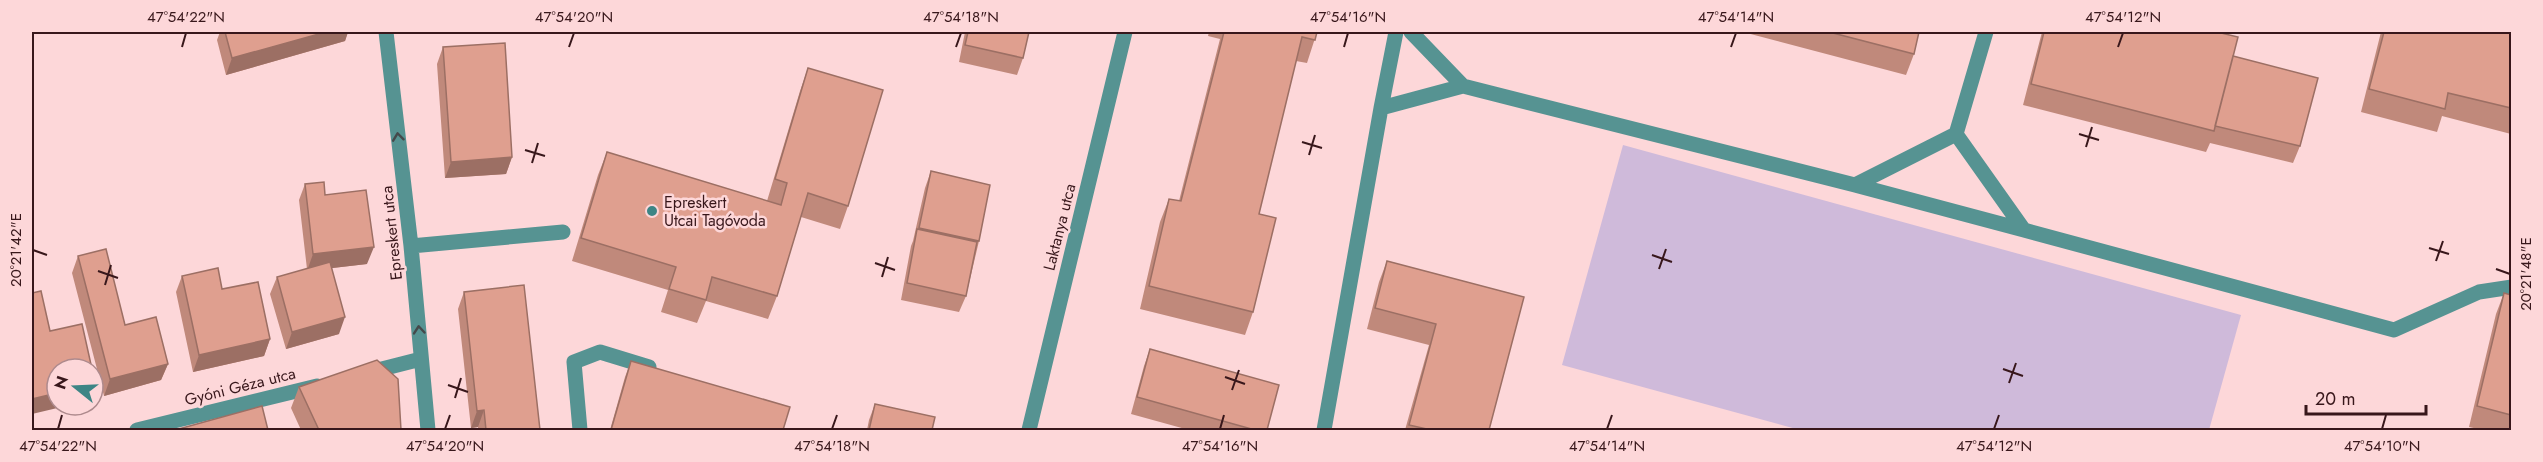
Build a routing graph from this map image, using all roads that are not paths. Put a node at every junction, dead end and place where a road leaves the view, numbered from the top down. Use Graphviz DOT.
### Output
graph roads {
  1 [pos="386,32"];
  2 [pos="1125,32"];
  3 [pos="1396,32"];
  4 [pos="1411,32"];
  5 [pos="1986,32"];
  6 [pos="1463,86"];
  7 [pos="1381,108"];
  8 [pos="1956,134"];
  9 [pos="1855,185"];
  10 [pos="2024,230"];
  11 [pos="563,232"];
  12 [pos="411,246"];
  13 [pos="2511,287"];
  14 [pos="421,359"];
  15 [pos="668,372"];
  16 [pos="353,376"];
  17 [pos="330,382"];
  18 [pos="137,430"];
  19 [pos="428,430"];
  20 [pos="580,430"];
  21 [pos="1029,430"];
  22 [pos="1324,430"];
  12 -- 1 [label="street, Epreskert utca, one-way"];
  2 -- 21 [label="street, Laktanya utca"];
  3 -- 7 [label="street"];
  4 -- 6 [label="street"];
  5 -- 8 [label="street"];
  6 -- 7 [label="street"];
  6 -- 9 [label="street"];
  7 -- 22 [label="street"];
  8 -- 9 [label="street"];
  8 -- 10 [label="street"];
  9 -- 10 [label="street"];
  10 -- 13 [label="street"];
  11 -- 12 [label="street"];
  14 -- 12 [label="street, Epreskert utca, one-way"];
  14 -- 16 [label="street"];
  14 -- 19 [label="street, Epreskert utca"];
  15 -- 20 [label="street"];
  17 -- 18 [label="street, Gyóni Géza utca"];
}
